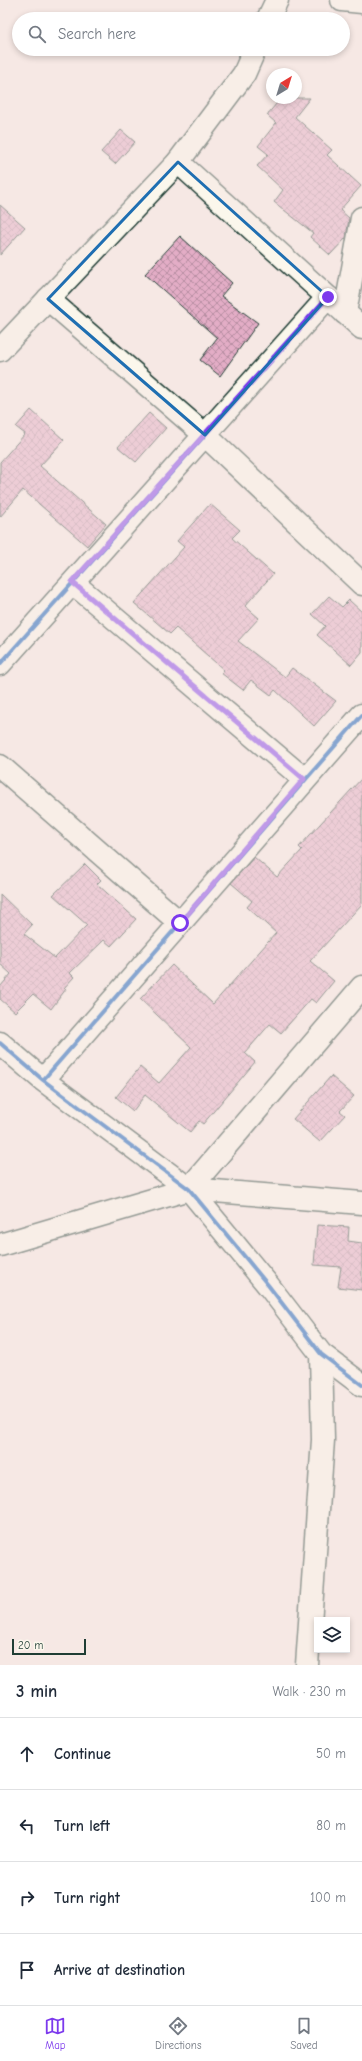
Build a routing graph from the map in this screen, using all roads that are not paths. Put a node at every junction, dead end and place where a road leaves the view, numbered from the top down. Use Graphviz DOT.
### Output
graph roads {
  1 [pos="277,0"];
  2 [pos="342,0"];
  3 [pos="362,2"];
  4 [pos="271,12"];
  5 [pos="252,56"];
  6 [pos="178,162"];
  7 [pos="362,218"];
  8 [pos="328,297"];
  9 [pos="48,299"];
  10 [pos="345,313"];
  11 [pos="362,328"];
  12 [pos="0,350"];
  13 [pos="204,435"];
  14 [pos="72,582"];
  15 [pos="362,584"];
  16 [pos="0,664"];
  17 [pos="362,715"];
  18 [pos="0,766"];
  19 [pos="304,779"];
  20 [pos="180,923"];
  21 [pos="362,987"];
  22 [pos="0,1042"];
  23 [pos="43,1080"];
  24 [pos="188,1189"];
  25 [pos="362,1203"];
  26 [pos="0,1245"];
  27 [pos="321,1354"];
  28 [pos="362,1385"];
  29 [pos="307,1665"];
  1 -- 4 [label="main road"];
  2 -- 3 [label="main road"];
  5 -- 6 [label="main road"];
  6 -- 8 [label="main road"];
  6 -- 9 [label="main road"];
  7 -- 10 [label="main road"];
  8 -- 10 [label="main road"];
  8 -- 13 [label="main road"];
  9 -- 12 [label="main road"];
  9 -- 13 [label="main road"];
  10 -- 11 [label="main road"];
  13 -- 14 [label="main road"];
  13 -- 15 [label="main road"];
  14 -- 16 [label="main road"];
  14 -- 19 [label="main road"];
  17 -- 19 [label="main road"];
  18 -- 20 [label="main road"];
  19 -- 20 [label="main road"];
  20 -- 23 [label="main road"];
  21 -- 24 [label="main road"];
  22 -- 23 [label="main road"];
  23 -- 24 [label="main road"];
  24 -- 25 [label="main road"];
  24 -- 26 [label="main road"];
  24 -- 27 [label="main road"];
  27 -- 28 [label="main road"];
  27 -- 29 [label="main road"];
}
